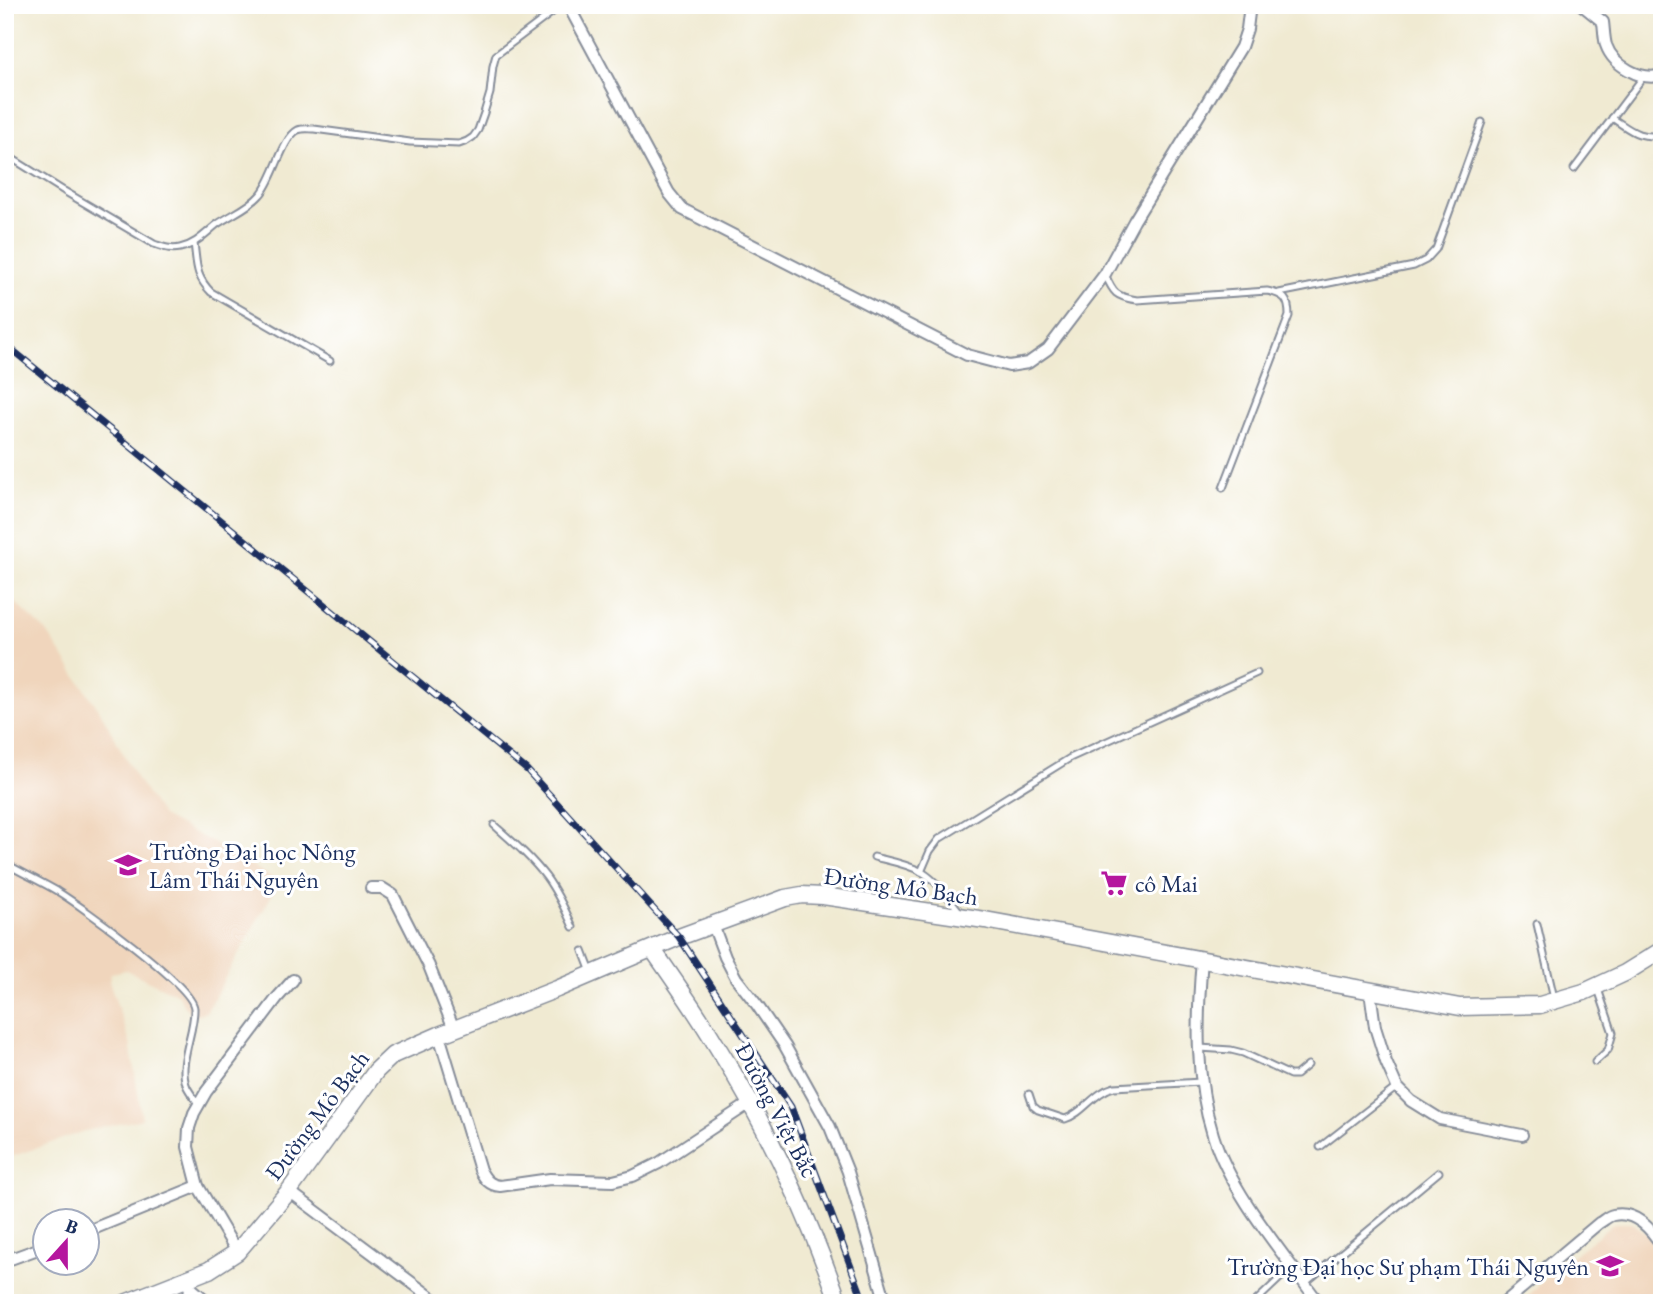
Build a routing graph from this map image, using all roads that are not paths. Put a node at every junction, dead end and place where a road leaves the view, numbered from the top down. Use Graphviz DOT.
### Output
graph roads {
  1 [pos="562,5"];
  2 [pos="568,5"];
  3 [pos="1250,5"];
  4 [pos="1582,5"];
  5 [pos="1656,5"];
  6 [pos="1662,16"];
  7 [pos="1662,75"];
  8 [pos="1644,76"];
  9 [pos="1612,118"];
  10 [pos="1482,122"];
  11 [pos="1662,135"];
  12 [pos="5,154"];
  13 [pos="1574,169"];
  14 [pos="194,243"];
  15 [pos="1105,274"];
  16 [pos="1279,293"];
  17 [pos="330,361"];
  18 [pos="1223,488"];
  19 [pos="1257,673"];
  20 [pos="494,825"];
  21 [pos="874,857"];
  22 [pos="5,863"];
  23 [pos="921,872"];
  24 [pos="371,888"];
  25 [pos="966,918"];
  26 [pos="1537,924"];
  27 [pos="713,925"];
  28 [pos="573,927"];
  29 [pos="653,950"];
  30 [pos="1662,950"];
  31 [pos="583,951"];
  32 [pos="1202,959"];
  33 [pos="592,975"];
  34 [pos="293,980"];
  35 [pos="1597,986"];
  36 [pos="1370,991"];
  37 [pos="1554,1001"];
  38 [pos="446,1032"];
  39 [pos="1200,1048"];
  40 [pos="1595,1062"];
  41 [pos="1308,1065"];
  42 [pos="1201,1082"];
  43 [pos="1397,1087"];
  44 [pos="1029,1094"];
  45 [pos="750,1103"];
  46 [pos="199,1105"];
  47 [pos="1522,1135"];
  48 [pos="1320,1147"];
  49 [pos="1439,1172"];
  50 [pos="198,1186"];
  51 [pos="289,1191"];
  52 [pos="102,1225"];
  53 [pos="1662,1246"];
  54 [pos="32,1251"];
  55 [pos="237,1252"];
  56 [pos="5,1261"];
  57 [pos="1292,1267"];
  58 [pos="1305,1283"];
  59 [pos="187,1284"];
  60 [pos="125,1303"];
  61 [pos="188,1303"];
  62 [pos="209,1303"];
  63 [pos="439,1303"];
  64 [pos="839,1303"];
  65 [pos="886,1303"];
  66 [pos="1254,1303"];
  67 [pos="1319,1303"];
  68 [pos="1504,1303"];
  1 -- 14 [label="lane"];
  2 -- 15 [label="street"];
  3 -- 15 [label="street"];
  4 -- 8 [label="street"];
  5 -- 6 [label="lane"];
  7 -- 8 [label="street"];
  8 -- 9 [label="lane"];
  9 -- 11 [label="lane"];
  9 -- 13 [label="lane"];
  10 -- 16 [label="lane"];
  12 -- 14 [label="lane"];
  14 -- 17 [label="lane"];
  15 -- 16 [label="lane"];
  16 -- 18 [label="lane"];
  19 -- 23 [label="lane"];
  20 -- 28 [label="lane"];
  21 -- 23 [label="lane"];
  22 -- 46 [label="lane"];
  23 -- 25 [label="lane"];
  24 -- 38 [label="street"];
  25 -- 27 [label="street, Đường Mỏ Bạch"];
  25 -- 32 [label="street, Đường Mỏ Bạch"];
  26 -- 37 [label="lane"];
  27 -- 29 [label="street, Đường Mỏ Bạch"];
  27 -- 65 [label="street"];
  29 -- 33 [label="street, Đường Mỏ Bạch"];
  29 -- 45 [label="street, Đường Việt Bắc"];
  30 -- 35 [label="street, Đường Mỏ Bạch"];
  31 -- 33 [label="lane"];
  32 -- 36 [label="street, Đường Mỏ Bạch"];
  32 -- 39 [label="street"];
  33 -- 38 [label="street, Đường Mỏ Bạch"];
  34 -- 46 [label="street"];
  35 -- 37 [label="street, Đường Mỏ Bạch"];
  35 -- 40 [label="lane"];
  36 -- 37 [label="street, Đường Mỏ Bạch"];
  36 -- 43 [label="street"];
  38 -- 45 [label="street"];
  38 -- 51 [label="street, Đường Mỏ Bạch"];
  39 -- 41 [label="lane"];
  39 -- 42 [label="street"];
  42 -- 44 [label="lane"];
  42 -- 57 [label="street"];
  43 -- 47 [label="street"];
  43 -- 48 [label="lane"];
  45 -- 64 [label="street, Đường Việt Bắc"];
  46 -- 50 [label="street"];
  49 -- 58 [label="lane"];
  50 -- 52 [label="street"];
  50 -- 55 [label="street"];
  51 -- 55 [label="street, Đường Mỏ Bạch"];
  51 -- 63 [label="street"];
  53 -- 68 [label="street"];
  54 -- 56 [label="street"];
  55 -- 59 [label="street, Đường Mỏ Bạch"];
  57 -- 58 [label="street"];
  57 -- 66 [label="lane"];
  58 -- 67 [label="street"];
  59 -- 60 [label="street, Đường Mỏ Bạch"];
  59 -- 61 [label="street"];
  59 -- 62 [label="street"];
}
